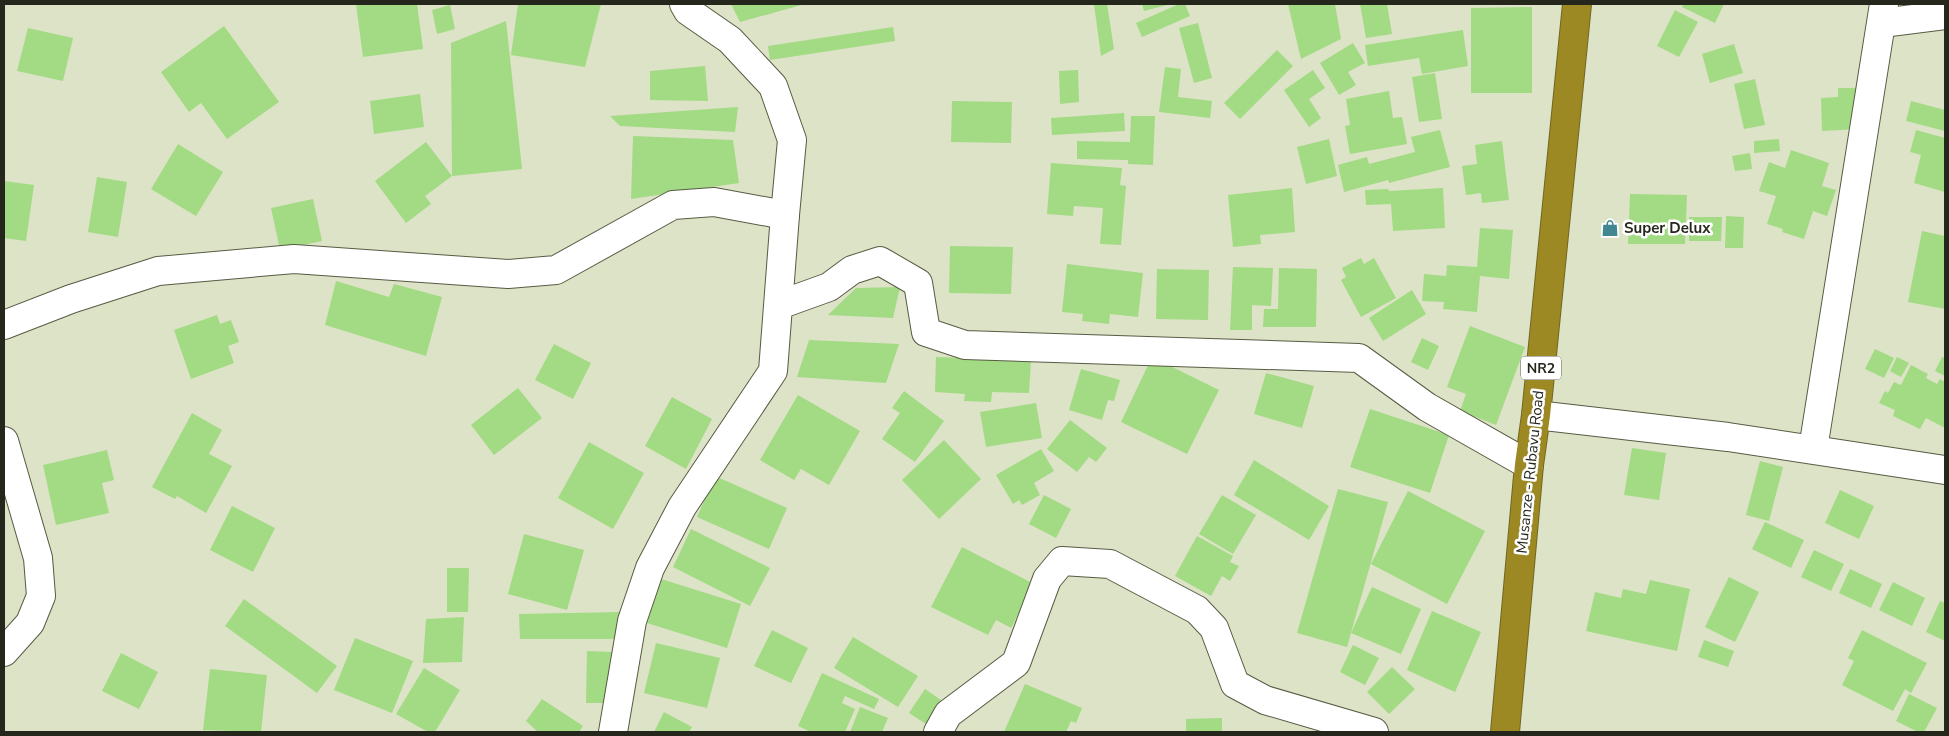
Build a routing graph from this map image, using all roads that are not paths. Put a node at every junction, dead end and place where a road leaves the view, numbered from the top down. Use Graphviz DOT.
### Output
graph roads {
  1 [pos="684,4"];
  2 [pos="1577,4"];
  3 [pos="1883,14"];
  4 [pos="1945,15"];
  5 [pos="785,215"];
  6 [pos="779,305"];
  7 [pos="4,325"];
  8 [pos="1536,415"];
  9 [pos="4,441"];
  10 [pos="1814,449"];
  11 [pos="1529,465"];
  12 [pos="1945,470"];
  13 [pos="4,652"];
  14 [pos="613,732"];
  15 [pos="938,732"];
  16 [pos="1374,732"];
  17 [pos="1504,732"];
  1 -- 5 [label="street"];
  2 -- 8 [label="highway, Musanze - Rubavu Road / NR2"];
  3 -- 4 [label="street"];
  3 -- 10 [label="street"];
  5 -- 6 [label="street"];
  5 -- 7 [label="street"];
  6 -- 11 [label="street"];
  6 -- 14 [label="street"];
  8 -- 10 [label="street"];
  8 -- 11 [label="highway, Musanze - Rubavu Road / NR2"];
  9 -- 13 [label="street"];
  10 -- 12 [label="street"];
  11 -- 17 [label="highway, Musanze - Rubavu Road / NR2"];
  15 -- 16 [label="street"];
}
